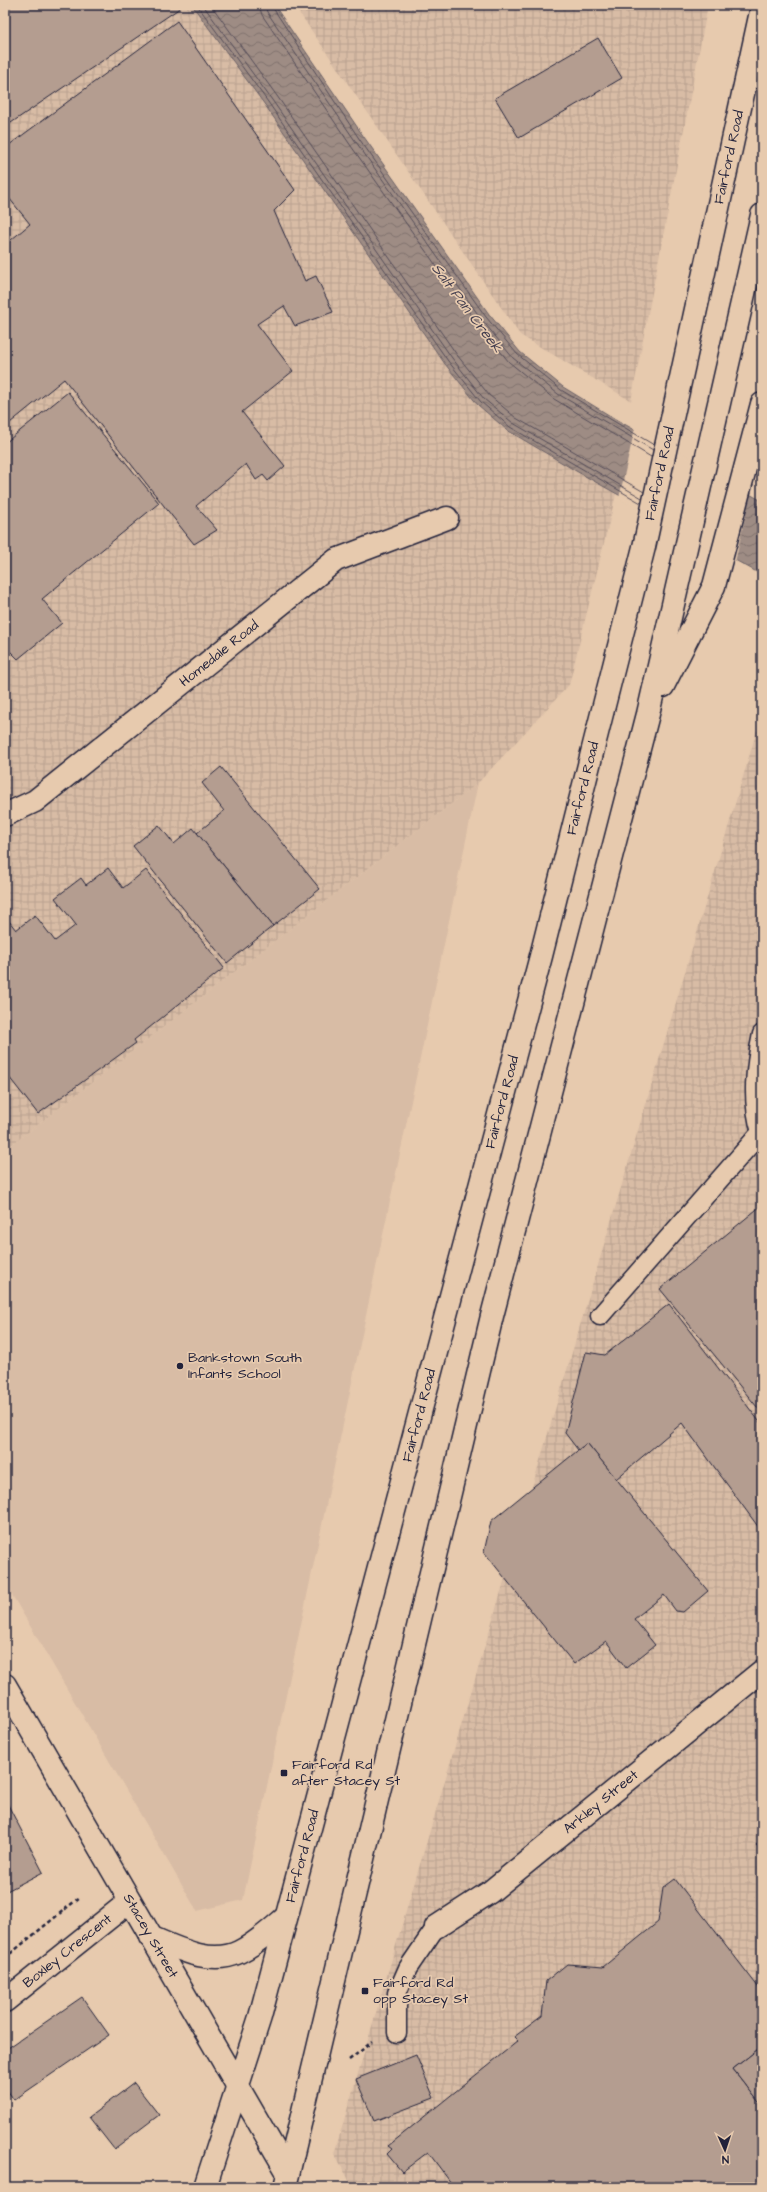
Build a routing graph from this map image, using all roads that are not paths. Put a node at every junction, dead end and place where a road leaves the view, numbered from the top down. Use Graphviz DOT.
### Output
graph roads {
  1 [pos="762,7"];
  2 [pos="762,215"];
  3 [pos="762,404"];
  4 [pos="447,518"];
  5 [pos="648,714"];
  6 [pos="5,815"];
  7 [pos="762,1034"];
  8 [pos="761,1132"];
  9 [pos="600,1316"];
  10 [pos="762,1671"];
  11 [pos="5,1685"];
  12 [pos="130,1901"];
  13 [pos="286,1917"];
  14 [pos="436,1927"];
  15 [pos="150,1937"];
  16 [pos="5,2001"];
  17 [pos="397,2033"];
  18 [pos="237,2086"];
  19 [pos="289,2182"];
  20 [pos="205,2187"];
  1 -- 13 [label="main road, Fairford Road"];
  2 -- 5 [label="main road"];
  3 -- 5 [label="main road"];
  4 -- 6 [label="main road, Homedale Road"];
  5 -- 19 [label="main road"];
  7 -- 8 [label="lane"];
  8 -- 9 [label="lane"];
  10 -- 14 [label="main road, Arkley Street"];
  11 -- 12 [label="main road, Stacey Street"];
  12 -- 15 [label="main road, Stacey Street"];
  12 -- 16 [label="main road, Boxley Crescent"];
  13 -- 15 [label="main road"];
  13 -- 18 [label="main road, Fairford Road"];
  14 -- 17 [label="lane"];
  15 -- 18 [label="main road, Stacey Street"];
  18 -- 19 [label="main road, Stacey Street"];
  18 -- 20 [label="main road, Fairford Road"];
}
